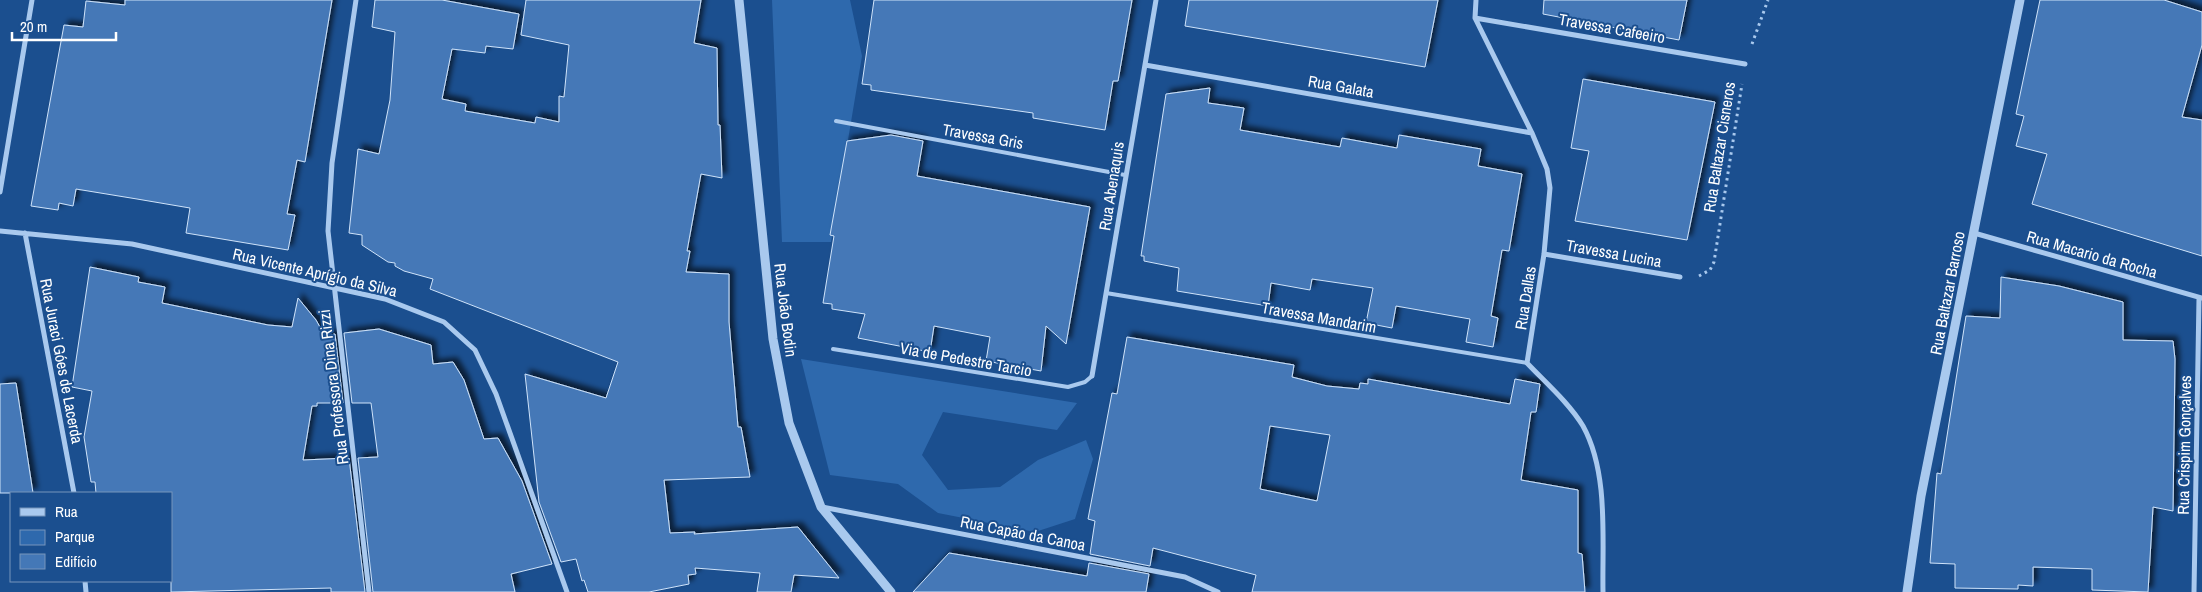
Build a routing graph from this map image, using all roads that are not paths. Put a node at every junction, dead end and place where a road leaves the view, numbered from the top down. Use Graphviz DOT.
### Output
graph roads {
  1 [pos="32,0"];
  2 [pos="356,0"];
  3 [pos="739,0"];
  4 [pos="1156,0"];
  5 [pos="1476,0"];
  6 [pos="2020,0"];
  7 [pos="1475,18"];
  8 [pos="1745,64"];
  9 [pos="1144,65"];
  10 [pos="836,121"];
  11 [pos="1532,133"];
  12 [pos="1125,175"];
  13 [pos="0,192"];
  14 [pos="0,231"];
  15 [pos="25,233"];
  16 [pos="1974,233"];
  17 [pos="1544,254"];
  18 [pos="1680,277"];
  19 [pos="334,286"];
  20 [pos="1106,293"];
  21 [pos="2201,298"];
  22 [pos="833,349"];
  23 [pos="1527,363"];
  24 [pos="1092,376"];
  25 [pos="74,492"];
  26 [pos="821,507"];
  27 [pos="369,592"];
  28 [pos="567,592"];
  29 [pos="891,592"];
  30 [pos="1218,592"];
  31 [pos="1603,592"];
  32 [pos="1907,592"];
  33 [pos="2194,592"];
  1 -- 13 [label="street"];
  2 -- 19 [label="street, Rua Professora Dina Rizzi"];
  3 -- 26 [label="street, Rua João Bodin"];
  4 -- 9 [label="street, Rua Abenaquis"];
  5 -- 7 [label="street, Rua Dallas"];
  6 -- 16 [label="street, Rua Baltazar Barroso"];
  7 -- 8 [label="street, Travessa Cafeeiro"];
  7 -- 11 [label="street, Rua Dallas"];
  9 -- 11 [label="street, Rua Galata"];
  9 -- 12 [label="street, Rua Abenaquis"];
  10 -- 12 [label="lane, Travessa Gris"];
  11 -- 17 [label="street, Rua Dallas"];
  12 -- 20 [label="street, Rua Abenaquis"];
  14 -- 15 [label="street, Rua Vicente Aprígio da Silva"];
  15 -- 19 [label="street, Rua Vicente Aprígio da Silva"];
  15 -- 25 [label="street, Rua Juraci Góes de Lacerda"];
  16 -- 21 [label="street, Rua Macario da Rocha"];
  16 -- 32 [label="street, Rua Baltazar Barroso"];
  17 -- 18 [label="street, Travessa Lucina"];
  17 -- 23 [label="street, Rua Dallas"];
  19 -- 27 [label="street, Rua Professora Dina Rizzi"];
  19 -- 28 [label="street, Rua Vicente Aprígio da Silva"];
  20 -- 23 [label="lane, Travessa Mandarim"];
  20 -- 24 [label="street, Rua Abenaquis"];
  21 -- 33 [label="street, Rua Crispim Gonçalves"];
  22 -- 24 [label="lane, Via de Pedestre Tarcio"];
  23 -- 31 [label="street"];
  26 -- 29 [label="street, Rua João Bodin"];
  26 -- 30 [label="street, Rua Capão da Canoa"];
}
